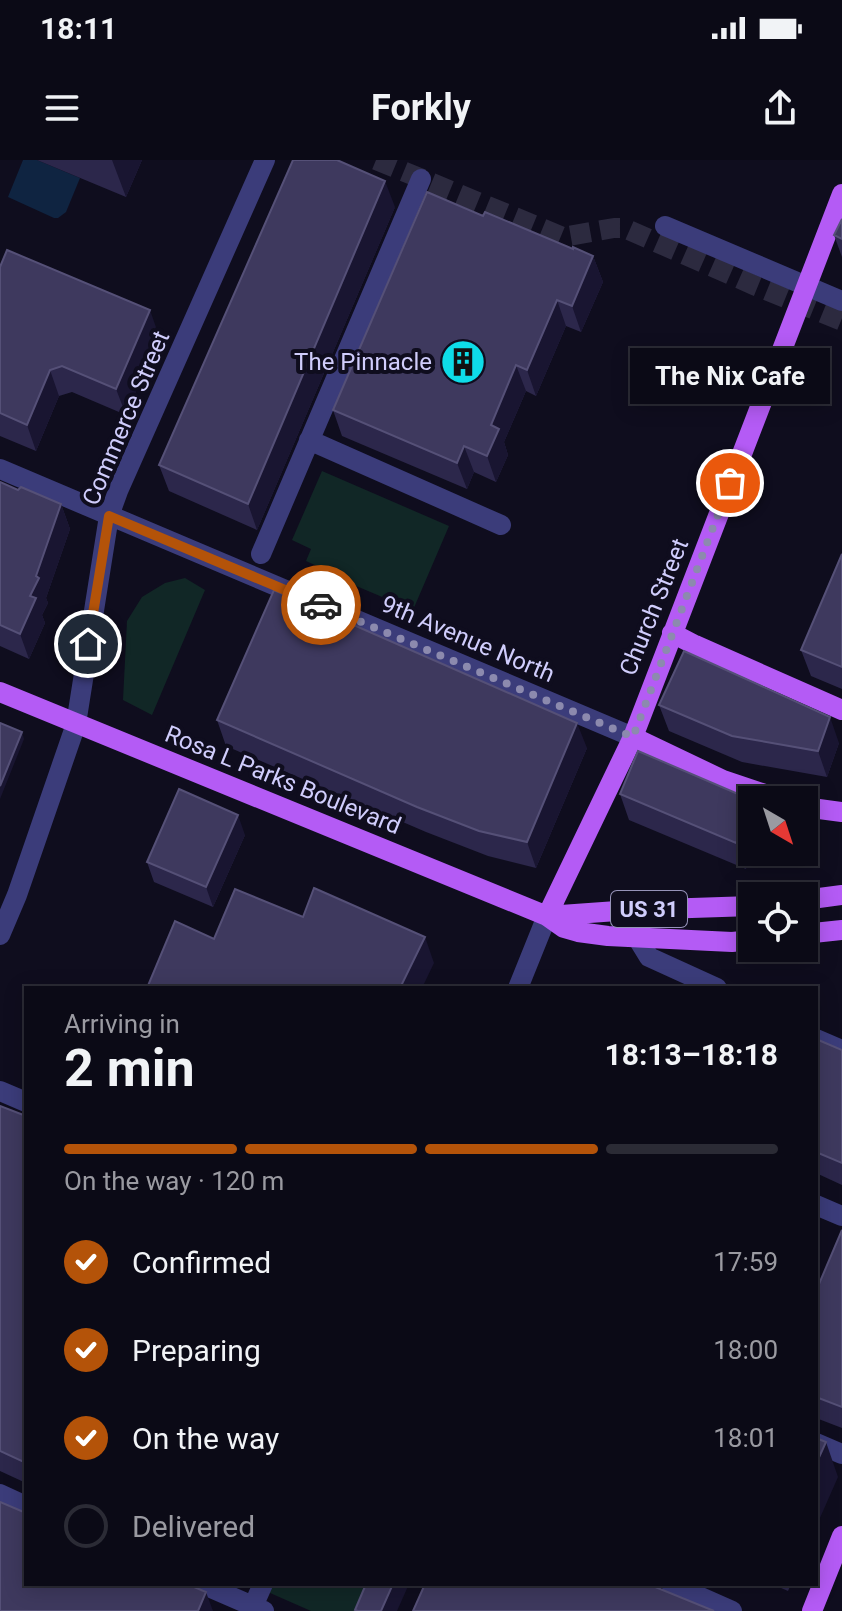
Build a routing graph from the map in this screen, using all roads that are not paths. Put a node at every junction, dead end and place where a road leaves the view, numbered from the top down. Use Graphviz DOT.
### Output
graph roads {
  1 [pos="265,160"];
  2 [pos="421,179"];
  3 [pos="842,194"];
  4 [pos="665,226"];
  5 [pos="805,286"];
  6 [pos="842,301"];
  7 [pos="309,440"];
  8 [pos="0,469"];
  9 [pos="109,516"];
  10 [pos="501,525"];
  11 [pos="261,554"];
  12 [pos="672,633"];
  13 [pos="0,692"];
  14 [pos="842,710"];
  15 [pos="76,724"];
  16 [pos="633,737"];
  17 [pos="741,786"];
  18 [pos="818,809"];
  19 [pos="842,812"];
  20 [pos="842,895"];
  21 [pos="818,898"];
  22 [pos="738,906"];
  23 [pos="547,916"];
  24 [pos="842,930"];
  25 [pos="818,933"];
  26 [pos="0,935"];
  27 [pos="638,939"];
  28 [pos="738,941"];
  29 [pos="519,986"];
  30 [pos="713,986"];
  31 [pos="818,1040"];
  32 [pos="842,1050"];
  33 [pos="0,1091"];
  34 [pos="24,1101"];
  35 [pos="818,1206"];
  36 [pos="842,1216"];
  37 [pos="818,1444"];
  38 [pos="842,1454"];
  39 [pos="0,1494"];
  40 [pos="24,1505"];
  41 [pos="842,1536"];
  42 [pos="206,1586"];
  43 [pos="262,1586"];
  44 [pos="676,1586"];
  45 [pos="256,1609"];
  46 [pos="732,1611"];
  47 [pos="812,1611"];
  1 -- 9 [label="street, Commerce Street"];
  2 -- 7 [label="street"];
  3 -- 5 [label="main road, Church Street"];
  4 -- 5 [label="street"];
  5 -- 6 [label="street"];
  5 -- 12 [label="main road, Church Street"];
  7 -- 10 [label="street"];
  7 -- 11 [label="street"];
  8 -- 9 [label="street, 9th Avenue North"];
  9 -- 15 [label="street, Commerce Street"];
  9 -- 16 [label="street, 9th Avenue North"];
  12 -- 14 [label="main road"];
  12 -- 16 [label="main road, Church Street"];
  13 -- 15 [label="main road, Rosa L Parks Boulevard / US 31"];
  15 -- 23 [label="main road, Rosa L Parks Boulevard / US 31"];
  15 -- 26 [label="street, Commerce Street"];
  16 -- 17 [label="main road, 9th Avenue North"];
  16 -- 23 [label="main road, Church Street"];
  18 -- 19 [label="main road"];
  20 -- 21 [label="main road"];
  22 -- 23 [label="main road, Rosa L Parks Boulevard / US 31"];
  23 -- 27 [label="main road, Rosa L Parks Boulevard / US 31"];
  23 -- 29 [label="street, Church Street"];
  24 -- 25 [label="main road"];
  27 -- 28 [label="main road, Rosa L Parks Boulevard / US 31"];
  27 -- 30 [label="street"];
  31 -- 32 [label="street"];
  33 -- 34 [label="street"];
  35 -- 36 [label="street"];
  37 -- 38 [label="street"];
  39 -- 40 [label="street"];
  41 -- 47 [label="main road"];
  42 -- 45 [label="street"];
  43 -- 45 [label="street"];
  44 -- 46 [label="street"];
}
